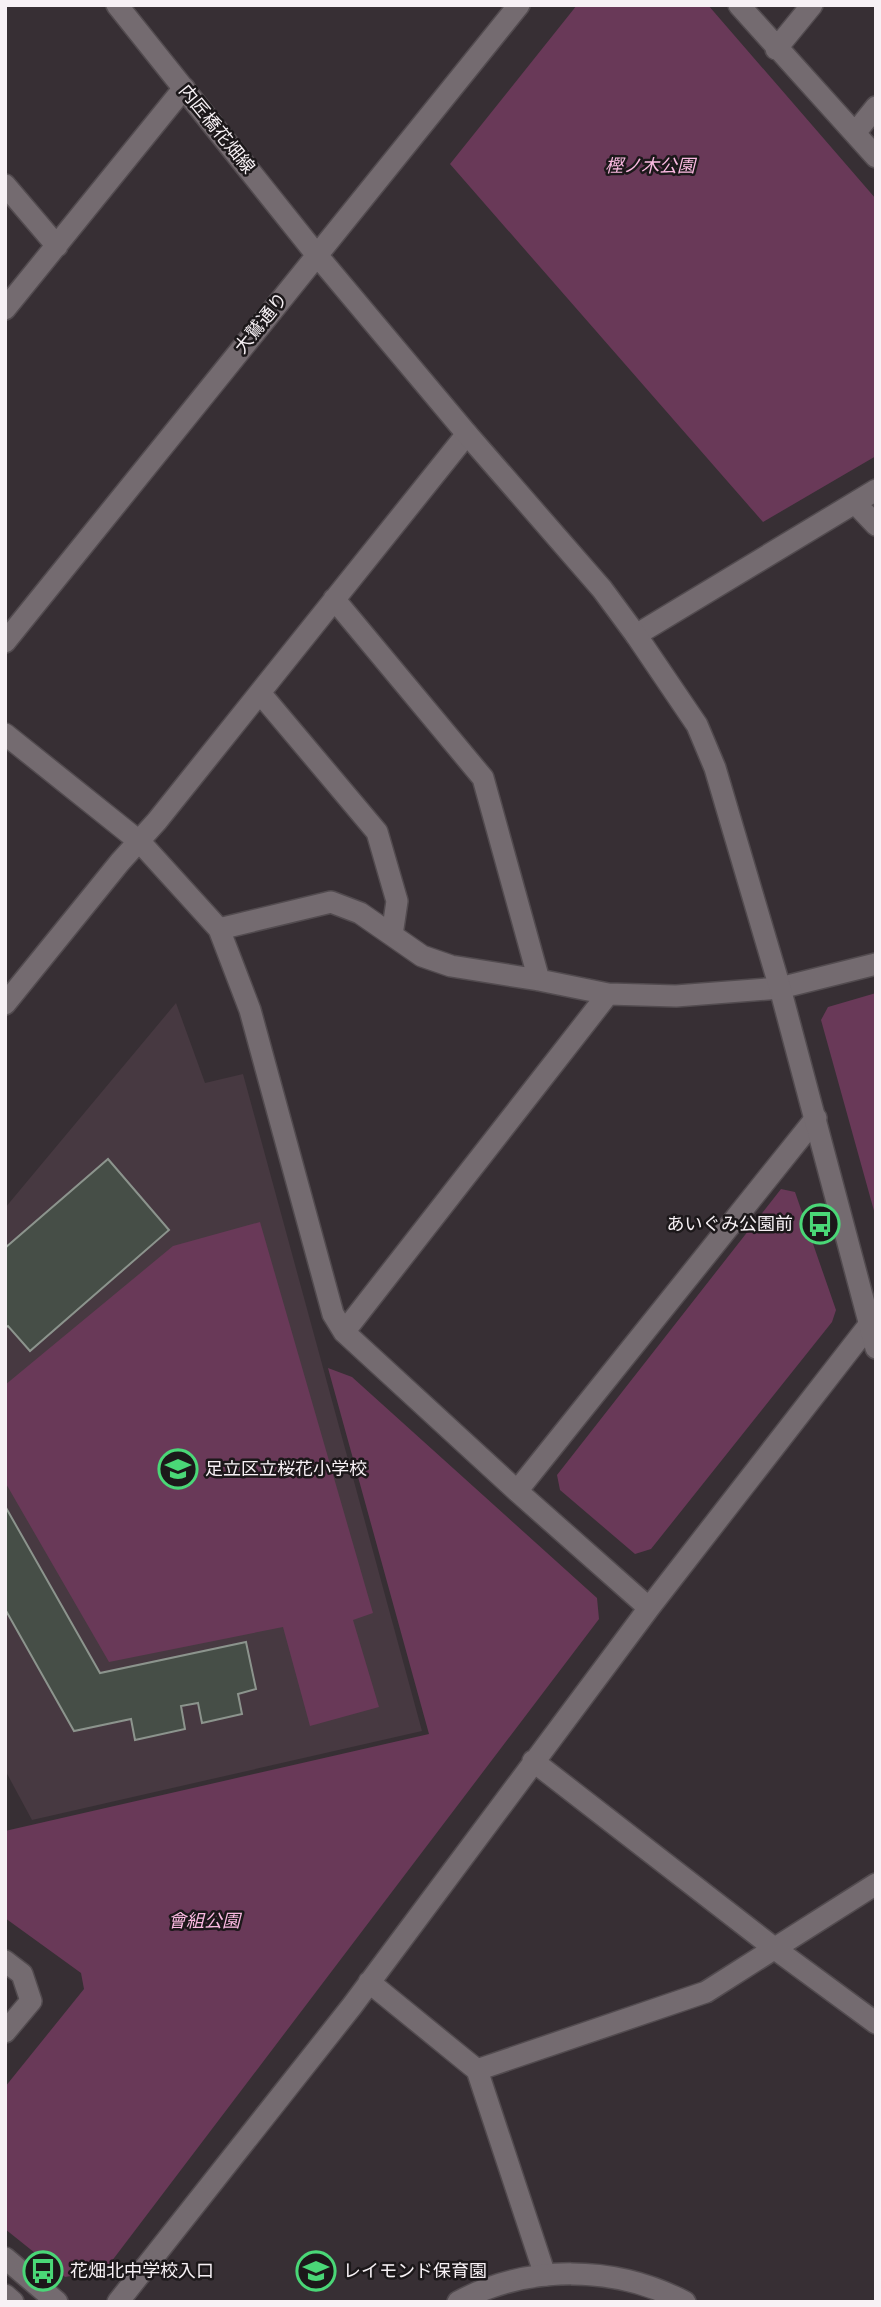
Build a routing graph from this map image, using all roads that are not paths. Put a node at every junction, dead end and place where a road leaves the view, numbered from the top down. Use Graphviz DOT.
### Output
graph roads {
  1 [pos="117,5"];
  2 [pos="519,5"];
  3 [pos="739,5"];
  4 [pos="812,5"];
  5 [pos="776,49"];
  6 [pos="184,88"];
  7 [pos="876,107"];
  8 [pos="855,133"];
  9 [pos="876,157"];
  10 [pos="5,185"];
  11 [pos="57,246"];
  12 [pos="316,254"];
  13 [pos="5,309"];
  14 [pos="467,434"];
  15 [pos="876,490"];
  16 [pos="855,503"];
  17 [pos="876,525"];
  18 [pos="334,599"];
  19 [pos="636,635"];
  20 [pos="5,642"];
  21 [pos="260,693"];
  22 [pos="5,734"];
  23 [pos="140,842"];
  24 [pos="219,929"];
  25 [pos="391,935"];
  26 [pos="876,964"];
  27 [pos="539,980"];
  28 [pos="780,988"];
  29 [pos="608,994"];
  30 [pos="5,1004"];
  31 [pos="816,1118"];
  32 [pos="872,1321"];
  33 [pos="344,1332"];
  34 [pos="876,1348"];
  35 [pos="517,1491"];
  36 [pos="649,1608"];
  37 [pos="533,1761"];
  38 [pos="876,1884"];
  39 [pos="774,1948"];
  40 [pos="5,1961"];
  41 [pos="369,1982"];
  42 [pos="876,2023"];
  43 [pos="5,2032"];
  44 [pos="477,2070"];
  45 [pos="5,2258"];
  46 [pos="545,2275"];
  47 [pos="5,2295"];
  48 [pos="13,2302"];
  49 [pos="57,2302"];
  50 [pos="118,2302"];
  51 [pos="458,2302"];
  52 [pos="685,2302"];
  1 -- 6 [label="street, 内匠橋花畑線"];
  2 -- 12 [label="street, 大鷲通り"];
  3 -- 5 [label="street"];
  4 -- 5 [label="street"];
  5 -- 8 [label="street"];
  6 -- 11 [label="street"];
  6 -- 12 [label="street, 内匠橋花畑線"];
  7 -- 8 [label="street"];
  8 -- 9 [label="street"];
  10 -- 11 [label="street"];
  11 -- 13 [label="street"];
  12 -- 14 [label="street, 内匠橋花畑線"];
  12 -- 20 [label="street, 大鷲通り"];
  14 -- 18 [label="street"];
  14 -- 19 [label="street, 内匠橋花畑線"];
  15 -- 16 [label="street"];
  16 -- 17 [label="street"];
  16 -- 19 [label="street"];
  18 -- 21 [label="street"];
  18 -- 27 [label="street"];
  19 -- 28 [label="street, 内匠橋花畑線"];
  21 -- 23 [label="street"];
  21 -- 25 [label="street"];
  22 -- 23 [label="street"];
  23 -- 24 [label="street"];
  23 -- 30 [label="street"];
  24 -- 25 [label="street"];
  24 -- 33 [label="street"];
  25 -- 27 [label="street"];
  26 -- 28 [label="street"];
  27 -- 29 [label="street"];
  28 -- 29 [label="street"];
  28 -- 31 [label="street, 内匠橋花畑線"];
  29 -- 33 [label="street"];
  31 -- 32 [label="street, 内匠橋花畑線"];
  31 -- 35 [label="street"];
  32 -- 34 [label="street, 内匠橋花畑線"];
  32 -- 36 [label="street"];
  33 -- 35 [label="street"];
  35 -- 36 [label="street"];
  36 -- 37 [label="street"];
  37 -- 39 [label="street"];
  37 -- 41 [label="street"];
  38 -- 39 [label="street"];
  39 -- 42 [label="street"];
  39 -- 44 [label="street"];
  40 -- 43 [label="street"];
  41 -- 44 [label="street"];
  41 -- 50 [label="street"];
  44 -- 46 [label="street"];
  45 -- 49 [label="street"];
  46 -- 51 [label="street"];
  46 -- 52 [label="street"];
  47 -- 48 [label="street"];
}
